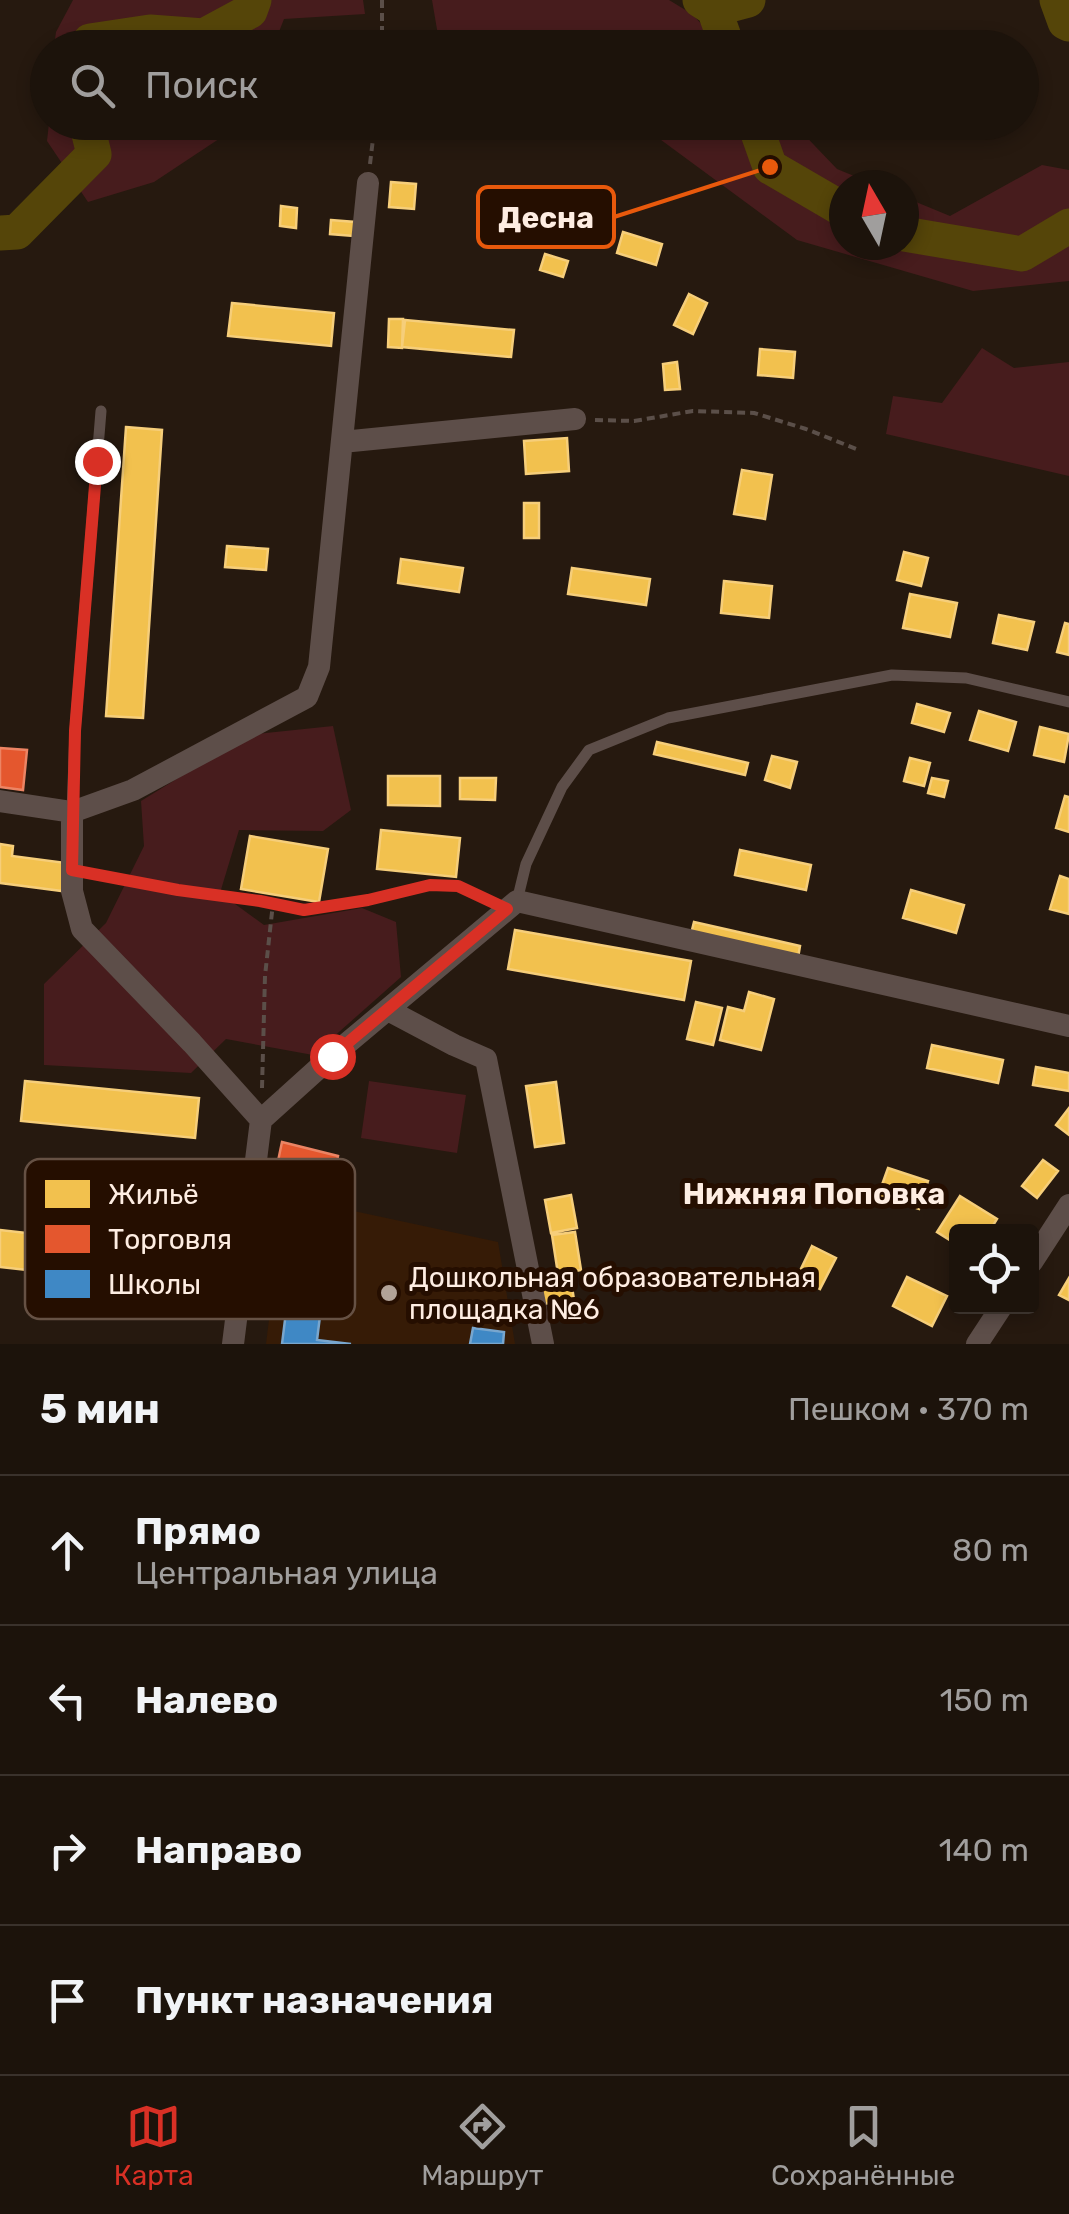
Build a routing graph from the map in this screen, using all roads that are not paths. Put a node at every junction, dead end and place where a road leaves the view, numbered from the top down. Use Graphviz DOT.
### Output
graph roads {
  1 [pos="368,184"];
  2 [pos="101,411"];
  3 [pos="575,419"];
  4 [pos="342,442"];
  5 [pos="1069,702"];
  6 [pos="0,801"];
  7 [pos="72,812"];
  8 [pos="512,905"];
  9 [pos="388,1010"];
  10 [pos="1069,1026"];
  11 [pos="261,1120"];
  12 [pos="256,1159"];
  13 [pos="1069,1205"];
  14 [pos="1039,1251"];
  15 [pos="997,1314"];
  16 [pos="236,1319"];
  17 [pos="233,1344"];
  18 [pos="543,1344"];
  19 [pos="977,1344"];
  1 -- 4 [label="street"];
  2 -- 7 [label="lane"];
  3 -- 4 [label="street"];
  4 -- 7 [label="street"];
  5 -- 8 [label="lane"];
  6 -- 7 [label="street"];
  7 -- 11 [label="street"];
  8 -- 9 [label="street"];
  8 -- 10 [label="street"];
  9 -- 11 [label="street"];
  9 -- 18 [label="street"];
  11 -- 12 [label="street"];
  13 -- 14 [label="street"];
  15 -- 19 [label="street"];
  16 -- 17 [label="street"];
}
